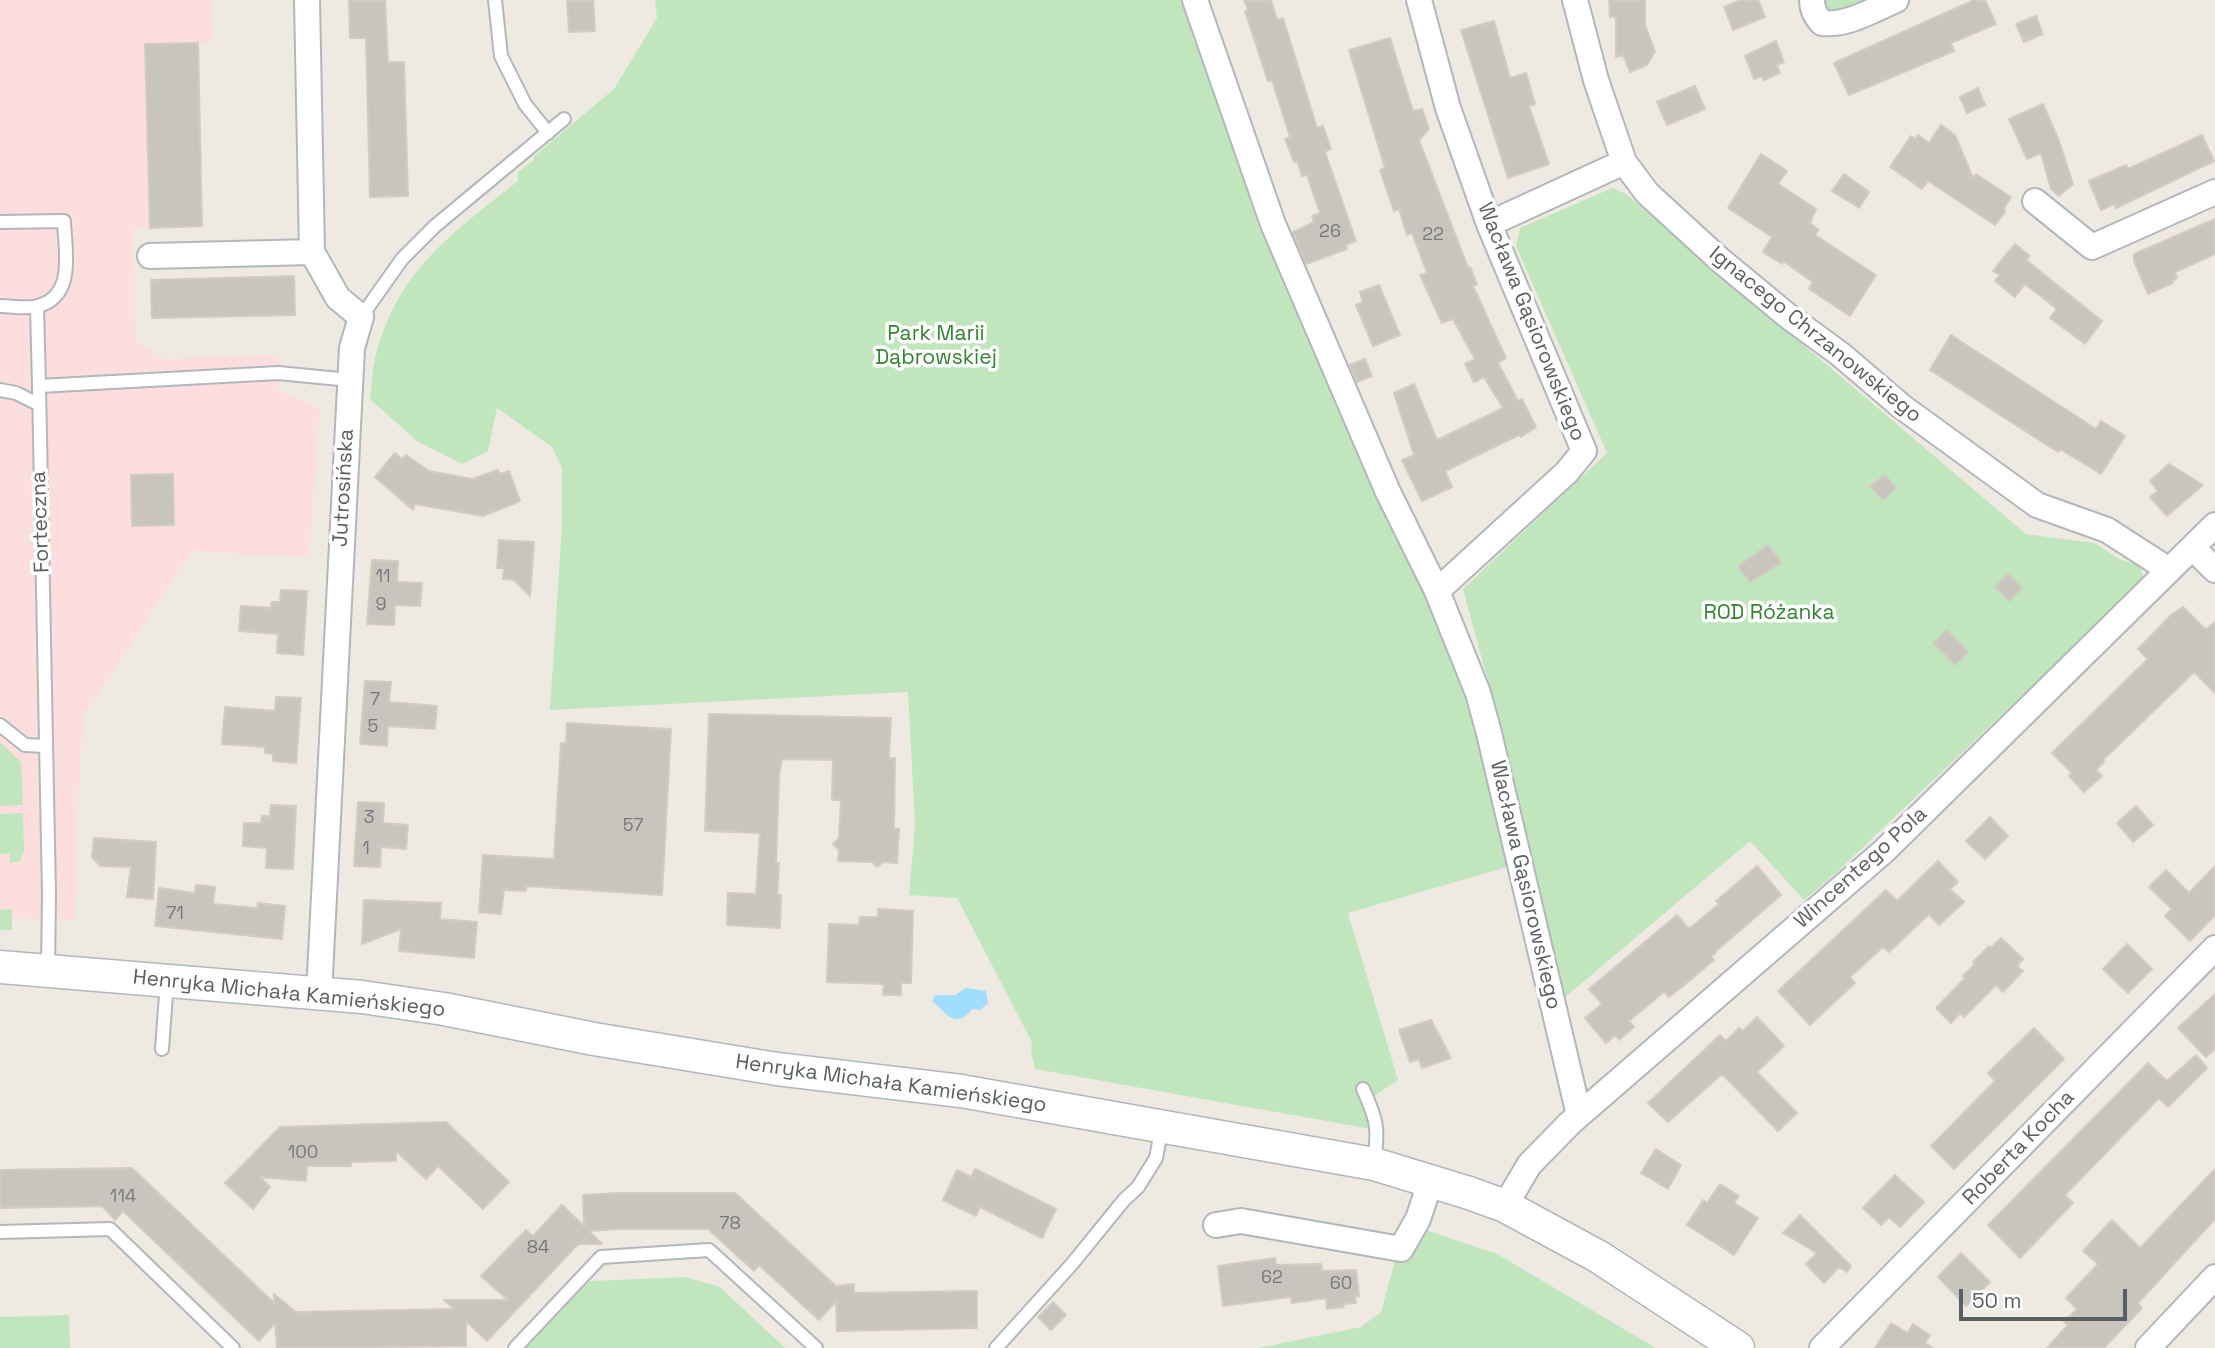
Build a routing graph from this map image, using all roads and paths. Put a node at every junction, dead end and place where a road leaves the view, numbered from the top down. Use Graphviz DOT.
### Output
graph roads {
  1 [pos="307,0"];
  2 [pos="495,0"];
  3 [pos="1195,0"];
  4 [pos="1419,0"];
  5 [pos="1574,0"];
  6 [pos="1812,0"];
  7 [pos="1896,0"];
  8 [pos="564,119"];
  9 [pos="548,133"];
  10 [pos="1624,162"];
  11 [pos="2215,192"];
  12 [pos="2035,201"];
  13 [pos="0,222"];
  14 [pos="1489,224"];
  15 [pos="312,252"];
  16 [pos="150,256"];
  17 [pos="0,306"];
  18 [pos="37,306"];
  19 [pos="361,317"];
  20 [pos="350,380"];
  21 [pos="38,386"];
  22 [pos="0,390"];
  23 [pos="38,404"];
  24 [pos="2215,525"];
  25 [pos="2193,548"];
  26 [pos="2169,570"];
  27 [pos="2215,570"];
  28 [pos="1437,591"];
  29 [pos="0,725"];
  30 [pos="47,746"];
  31 [pos="2215,948"];
  32 [pos="0,967"];
  33 [pos="48,970"];
  34 [pos="167,981"];
  35 [pos="319,994"];
  36 [pos="162,1049"];
  37 [pos="1363,1089"];
  38 [pos="1579,1115"];
  39 [pos="1162,1125"];
  40 [pos="1374,1164"];
  41 [pos="1431,1180"];
  42 [pos="1505,1206"];
  43 [pos="1216,1225"];
  44 [pos="0,1232"];
  45 [pos="2215,1277"];
  46 [pos="233,1348"];
  47 [pos="515,1348"];
  48 [pos="816,1348"];
  49 [pos="996,1348"];
  50 [pos="1738,1348"];
  51 [pos="1822,1348"];
  52 [pos="2148,1348"];
  1 -- 15 [label="street"];
  2 -- 9 [label="lane"];
  3 -- 28 [label="street"];
  4 -- 14 [label="street, Wacława Gąsiorowskiego"];
  5 -- 10 [label="street, Ignacego Chrzanowskiego"];
  6 -- 7 [label="street"];
  8 -- 9 [label="lane"];
  9 -- 19 [label="lane"];
  10 -- 14 [label="street"];
  10 -- 26 [label="street, Ignacego Chrzanowskiego"];
  11 -- 12 [label="street"];
  13 -- 18 [label="lane"];
  14 -- 28 [label="street, Wacława Gąsiorowskiego"];
  15 -- 16 [label="street"];
  15 -- 19 [label="street"];
  17 -- 18 [label="lane"];
  18 -- 21 [label="lane, Forteczna"];
  19 -- 20 [label="street, Jutrosińska"];
  20 -- 21 [label="lane"];
  20 -- 35 [label="street, Jutrosińska"];
  21 -- 23 [label="lane, Forteczna"];
  22 -- 23 [label="lane"];
  23 -- 30 [label="lane, Forteczna"];
  24 -- 25 [label="street, Wincentego Pola"];
  25 -- 26 [label="street, Wincentego Pola"];
  25 -- 27 [label="street"];
  26 -- 38 [label="street, Wincentego Pola"];
  28 -- 38 [label="street, Wacława Gąsiorowskiego"];
  29 -- 30 [label="lane"];
  30 -- 33 [label="lane, Forteczna"];
  31 -- 51 [label="street, Roberta Kocha"];
  32 -- 33 [label="street, Henryka Michała Kamieńskiego"];
  33 -- 34 [label="street, Henryka Michała Kamieńskiego"];
  34 -- 35 [label="street, Henryka Michała Kamieńskiego"];
  34 -- 36 [label="lane"];
  35 -- 39 [label="street, Henryka Michała Kamieńskiego"];
  37 -- 40 [label="lane"];
  38 -- 42 [label="street, Wincentego Pola"];
  39 -- 40 [label="street, Henryka Michała Kamieńskiego"];
  39 -- 49 [label="lane"];
  40 -- 41 [label="street, Henryka Michała Kamieńskiego"];
  41 -- 42 [label="street, Henryka Michała Kamieńskiego"];
  41 -- 43 [label="street"];
  42 -- 50 [label="street, Henryka Michała Kamieńskiego"];
  44 -- 46 [label="lane"];
  45 -- 52 [label="street"];
  47 -- 48 [label="lane"];
}
